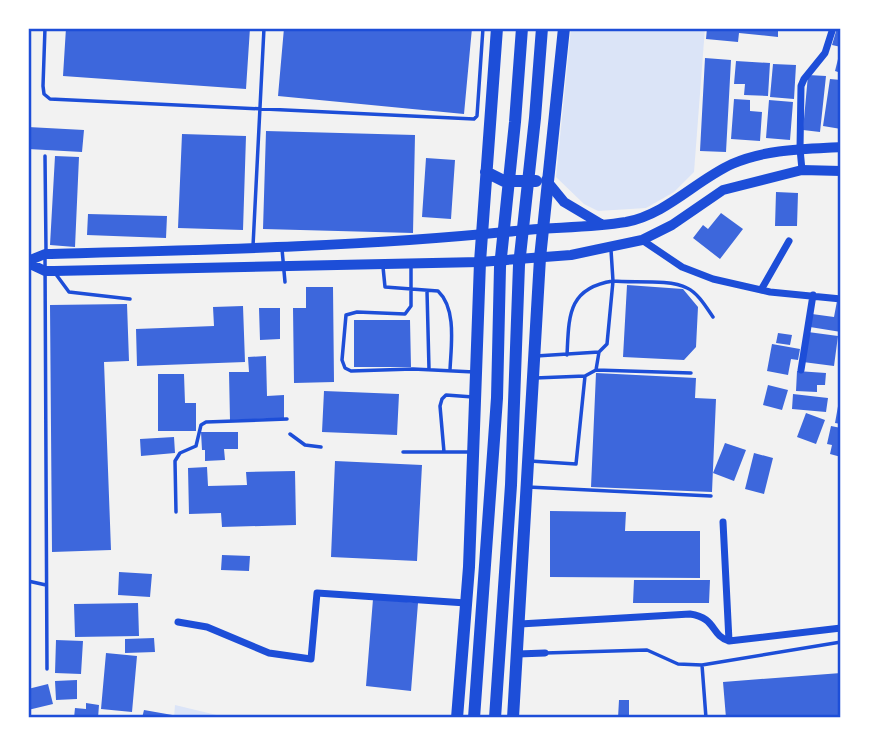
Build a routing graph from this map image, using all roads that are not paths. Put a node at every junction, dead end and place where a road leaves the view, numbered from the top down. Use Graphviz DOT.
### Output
graph roads {
  1 [pos="45,28"];
  2 [pos="264,28"];
  3 [pos="483,28"];
  4 [pos="496,28"];
  5 [pos="522,28"];
  6 [pos="542,28"];
  7 [pos="564,28"];
  8 [pos="833,28"];
  9 [pos="260,107"];
  10 [pos="841,148"];
  11 [pos="800,149"];
  12 [pos="45,156"];
  13 [pos="802,170"];
  14 [pos="841,171"];
  15 [pos="486,172"];
  16 [pos="546,180"];
  17 [pos="604,225"];
  18 [pos="543,228"];
  19 [pos="482,234"];
  20 [pos="642,240"];
  21 [pos="789,241"];
  22 [pos="282,247"];
  23 [pos="611,247"];
  24 [pos="253,249"];
  25 [pos="45,254"];
  26 [pos="540,258"];
  27 [pos="28,262"];
  28 [pos="480,262"];
  29 [pos="383,264"];
  30 [pos="411,264"];
  31 [pos="284,266"];
  32 [pos="50,271"];
  33 [pos="285,282"];
  34 [pos="613,282"];
  35 [pos="411,290"];
  36 [pos="427,290"];
  37 [pos="761,290"];
  38 [pos="813,295"];
  39 [pos="130,299"];
  40 [pos="841,299"];
  41 [pos="478,314"];
  42 [pos="713,317"];
  43 [pos="537,319"];
  44 [pos="599,352"];
  45 [pos="567,355"];
  46 [pos="534,356"];
  47 [pos="429,369"];
  48 [pos="450,370"];
  49 [pos="596,370"];
  50 [pos="801,370"];
  51 [pos="476,372"];
  52 [pos="691,373"];
  53 [pos="585,376"];
  54 [pos="533,379"];
  55 [pos="475,397"];
  56 [pos="287,419"];
  57 [pos="289,434"];
  58 [pos="321,447"];
  59 [pos="403,452"];
  60 [pos="444,452"];
  61 [pos="473,452"];
  62 [pos="528,461"];
  63 [pos="527,487"];
  64 [pos="711,496"];
  65 [pos="176,512"];
  66 [pos="723,522"];
  67 [pos="28,581"];
  68 [pos="46,585"];
  69 [pos="466,603"];
  70 [pos="178,622"];
  71 [pos="520,624"];
  72 [pos="841,628"];
  73 [pos="729,641"];
  74 [pos="841,642"];
  75 [pos="544,653"];
  76 [pos="518,654"];
  77 [pos="702,665"];
  78 [pos="47,669"];
  79 [pos="457,718"];
  80 [pos="474,718"];
  81 [pos="495,718"];
  82 [pos="513,718"];
  83 [pos="706,718"];
  1 -- 9 [label="lane"];
  2 -- 9 [label="lane"];
  3 -- 9 [label="lane"];
  4 -- 15 [label="highway"];
  5 -- 80 [label="highway"];
  6 -- 81 [label="highway"];
  7 -- 16 [label="highway"];
  8 -- 11 [label="street"];
  9 -- 24 [label="lane"];
  10 -- 11 [label="main road"];
  11 -- 13 [label="street"];
  11 -- 17 [label="main road"];
  12 -- 25 [label="lane"];
  13 -- 14 [label="main road"];
  13 -- 20 [label="main road"];
  15 -- 16 [label="highway"];
  15 -- 19 [label="highway"];
  16 -- 17 [label="main road"];
  16 -- 18 [label="highway"];
  17 -- 18 [label="main road"];
  18 -- 19 [label="main road"];
  18 -- 26 [label="highway"];
  19 -- 22 [label="main road"];
  19 -- 28 [label="highway"];
  20 -- 23 [label="main road"];
  20 -- 37 [label="street"];
  21 -- 37 [label="street"];
  22 -- 24 [label="main road"];
  22 -- 31 [label="lane"];
  23 -- 26 [label="main road"];
  23 -- 34 [label="lane"];
  24 -- 25 [label="main road"];
  25 -- 27 [label="main road"];
  25 -- 32 [label="lane"];
  26 -- 28 [label="main road"];
  26 -- 43 [label="highway"];
  27 -- 32 [label="main road"];
  28 -- 30 [label="main road"];
  28 -- 41 [label="highway"];
  29 -- 30 [label="main road"];
  29 -- 31 [label="main road"];
  29 -- 35 [label="lane"];
  30 -- 35 [label="lane"];
  31 -- 32 [label="main road"];
  31 -- 33 [label="lane"];
  32 -- 39 [label="lane"];
  32 -- 68 [label="lane"];
  34 -- 42 [label="lane"];
  34 -- 44 [label="lane"];
  34 -- 45 [label="lane"];
  35 -- 36 [label="lane"];
  35 -- 47 [label="lane"];
  36 -- 47 [label="lane"];
  36 -- 48 [label="lane"];
  37 -- 38 [label="street"];
  38 -- 40 [label="street"];
  38 -- 50 [label="street"];
  41 -- 43 [label="highway"];
  41 -- 51 [label="highway"];
  43 -- 46 [label="highway"];
  44 -- 45 [label="lane"];
  44 -- 49 [label="lane"];
  45 -- 46 [label="lane"];
  46 -- 54 [label="highway"];
  47 -- 48 [label="lane"];
  48 -- 51 [label="lane"];
  49 -- 52 [label="lane"];
  49 -- 53 [label="lane"];
  51 -- 55 [label="highway"];
  53 -- 54 [label="lane"];
  53 -- 62 [label="lane"];
  54 -- 62 [label="highway"];
  55 -- 60 [label="lane"];
  55 -- 61 [label="highway"];
  56 -- 65 [label="lane"];
  57 -- 58 [label="lane"];
  59 -- 60 [label="lane"];
  60 -- 61 [label="lane"];
  61 -- 69 [label="highway"];
  62 -- 63 [label="highway"];
  63 -- 64 [label="lane"];
  63 -- 71 [label="highway"];
  66 -- 73 [label="street"];
  67 -- 68 [label="lane"];
  68 -- 78 [label="lane"];
  69 -- 70 [label="street"];
  69 -- 79 [label="highway"];
  71 -- 73 [label="street"];
  71 -- 76 [label="highway"];
  72 -- 73 [label="street"];
  74 -- 77 [label="lane"];
  75 -- 76 [label="street"];
  75 -- 77 [label="lane"];
  76 -- 82 [label="highway"];
  77 -- 83 [label="lane"];
}
